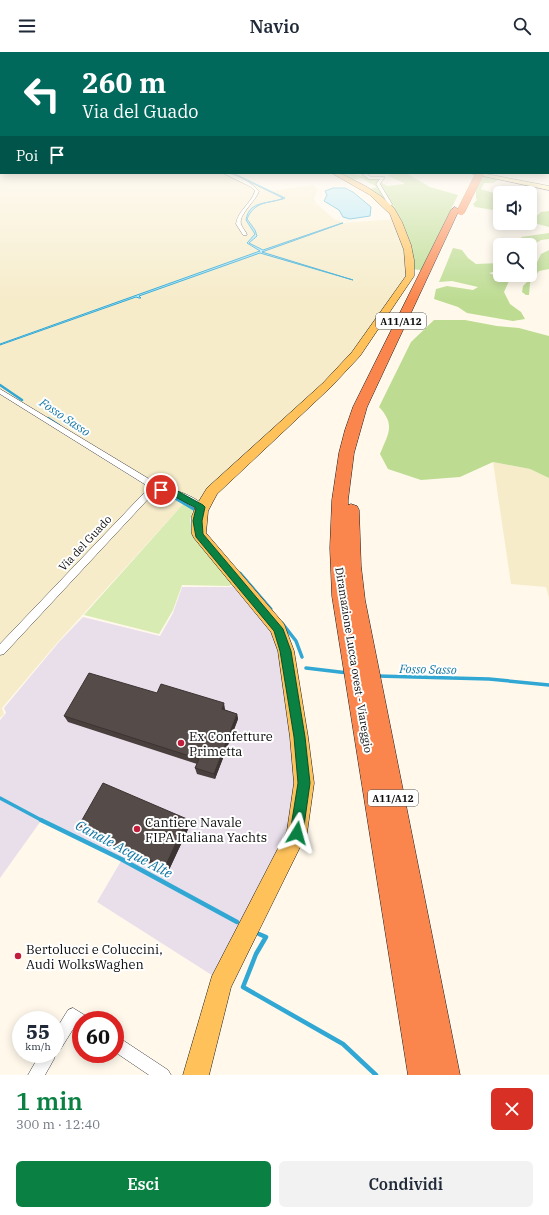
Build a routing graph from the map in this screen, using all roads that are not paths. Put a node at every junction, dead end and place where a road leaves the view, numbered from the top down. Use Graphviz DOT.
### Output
graph roads {
  1 [pos="250,204"];
  2 [pos="384,204"];
  3 [pos="390,204"];
  4 [pos="461,204"];
  5 [pos="462,204"];
  6 [pos="388,207"];
  7 [pos="458,211"];
  8 [pos="245,234"];
  9 [pos="0,391"];
  10 [pos="161,490"];
  11 [pos="200,507"];
  12 [pos="344,522"];
  13 [pos="0,651"];
  14 [pos="72,1018"];
  15 [pos="64,1030"];
  16 [pos="124,1049"];
  17 [pos="43,1063"];
  18 [pos="36,1075"];
  19 [pos="163,1075"];
  20 [pos="196,1075"];
  21 [pos="424,1075"];
  22 [pos="445,1075"];
  1 -- 8 [label="street"];
  2 -- 6 [label="main road"];
  3 -- 6 [label="street"];
  4 -- 7 [label="highway, Diramazione Lucca ovest - Viareggio / A11/A12"];
  5 -- 7 [label="highway, Diramazione Lucca ovest - Viareggio / A11/A12, bridge"];
  6 -- 11 [label="main road"];
  7 -- 12 [label="highway, Diramazione Lucca ovest - Viareggio / A11/A12"];
  9 -- 10 [label="street"];
  10 -- 11 [label="street"];
  10 -- 13 [label="street, Via del Guado"];
  11 -- 20 [label="main road"];
  12 -- 21 [label="highway, Diramazione Lucca ovest - Viareggio / A11/A12"];
  12 -- 22 [label="highway, Diramazione Lucca ovest - Viareggio / A11/A12"];
  14 -- 15 [label="street"];
  16 -- 19 [label="street"];
  17 -- 18 [label="street"];
}
